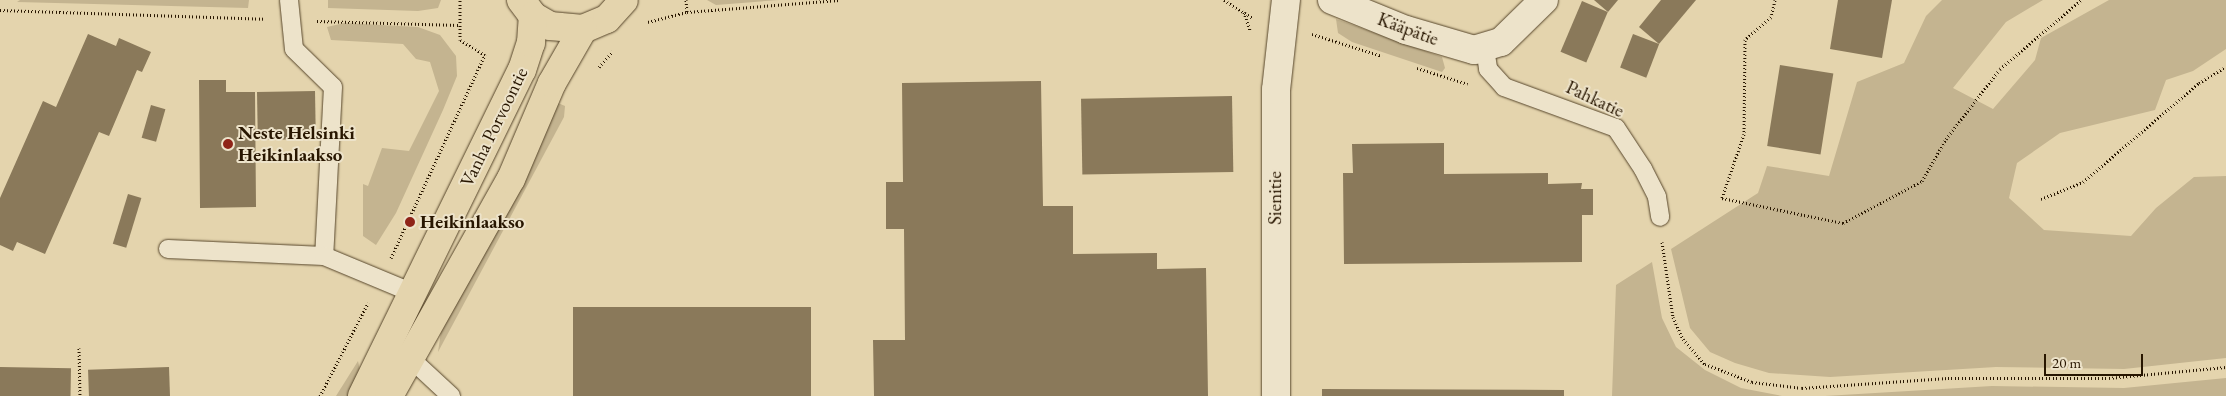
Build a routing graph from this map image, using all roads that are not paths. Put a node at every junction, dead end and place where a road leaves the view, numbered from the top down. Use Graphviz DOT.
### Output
graph roads {
  1 [pos="289,0"];
  2 [pos="624,0"];
  3 [pos="1286,0"];
  4 [pos="1332,0"];
  5 [pos="1544,0"];
  6 [pos="527,8"];
  7 [pos="583,29"];
  8 [pos="1485,49"];
  9 [pos="1660,217"];
  10 [pos="168,249"];
  11 [pos="324,256"];
  12 [pos="413,293"];
  13 [pos="410,358"];
  14 [pos="362,396"];
  15 [pos="390,396"];
  16 [pos="451,396"];
  17 [pos="1276,396"];
  1 -- 11 [label="lane"];
  2 -- 7 [label="main road"];
  3 -- 17 [label="street, Sienitie"];
  4 -- 8 [label="street, Kääpätie"];
  5 -- 8 [label="street"];
  6 -- 7 [label="main road"];
  6 -- 12 [label="main road, Vanha Porvoontie"];
  7 -- 13 [label="main road, Vanha Porvoontie"];
  8 -- 9 [label="lane, Pahkatie"];
  10 -- 11 [label="lane"];
  11 -- 12 [label="lane"];
  12 -- 14 [label="main road, Vanha Porvoontie"];
  13 -- 15 [label="main road, Vanha Porvoontie"];
  13 -- 16 [label="lane"];
}
